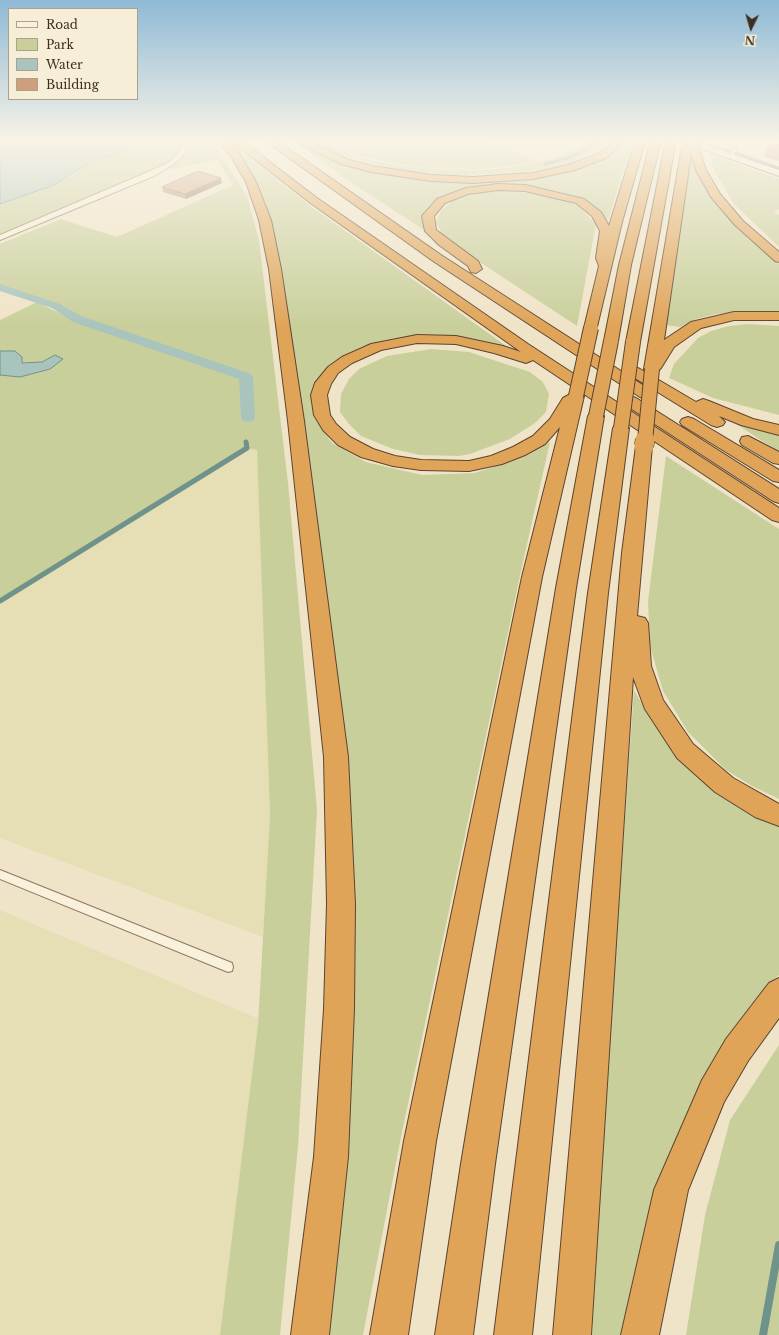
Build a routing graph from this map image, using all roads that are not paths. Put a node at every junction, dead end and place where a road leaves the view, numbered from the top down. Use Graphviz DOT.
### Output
graph roads {
  1 [pos="84,202"];
  2 [pos="258,202"];
  3 [pos="317,202"];
  4 [pos="356,202"];
  5 [pos="377,202"];
  6 [pos="440,202"];
  7 [pos="582,202"];
  8 [pos="623,202"];
  9 [pos="641,202"];
  10 [pos="666,202"];
  11 [pos="676,202"];
  12 [pos="722,202"];
  13 [pos="0,238"];
  14 [pos="779,258"];
  15 [pos="424,264"];
  16 [pos="605,265"];
  17 [pos="476,269"];
  18 [pos="779,316"];
  19 [pos="652,376"];
  20 [pos="573,387"];
  21 [pos="779,430"];
  22 [pos="779,459"];
  23 [pos="779,477"];
  24 [pos="779,497"];
  25 [pos="779,516"];
  26 [pos="632,552"];
  27 [pos="779,815"];
  28 [pos="0,874"];
  29 [pos="228,967"];
  30 [pos="779,993"];
  31 [pos="310,1335"];
  32 [pos="389,1335"];
  33 [pos="454,1335"];
  34 [pos="513,1335"];
  35 [pos="572,1335"];
  36 [pos="640,1335"];
  1 -- 13 [label="street"];
  2 -- 31 [label="highway"];
  3 -- 20 [label="highway"];
  4 -- 23 [label="highway"];
  5 -- 17 [label="highway"];
  6 -- 17 [label="highway"];
  7 -- 16 [label="highway"];
  8 -- 16 [label="highway"];
  9 -- 33 [label="highway, bridge"];
  10 -- 34 [label="highway, bridge"];
  11 -- 19 [label="highway"];
  12 -- 14 [label="highway"];
  15 -- 24 [label="highway"];
  16 -- 20 [label="highway, bridge"];
  17 -- 19 [label="highway"];
  18 -- 19 [label="highway"];
  19 -- 21 [label="highway"];
  19 -- 22 [label="highway"];
  19 -- 26 [label="highway, bridge"];
  20 -- 20 [label="highway"];
  20 -- 25 [label="highway"];
  20 -- 32 [label="highway"];
  26 -- 27 [label="highway"];
  26 -- 35 [label="highway"];
  28 -- 29 [label="lane"];
  30 -- 36 [label="highway"];
}
